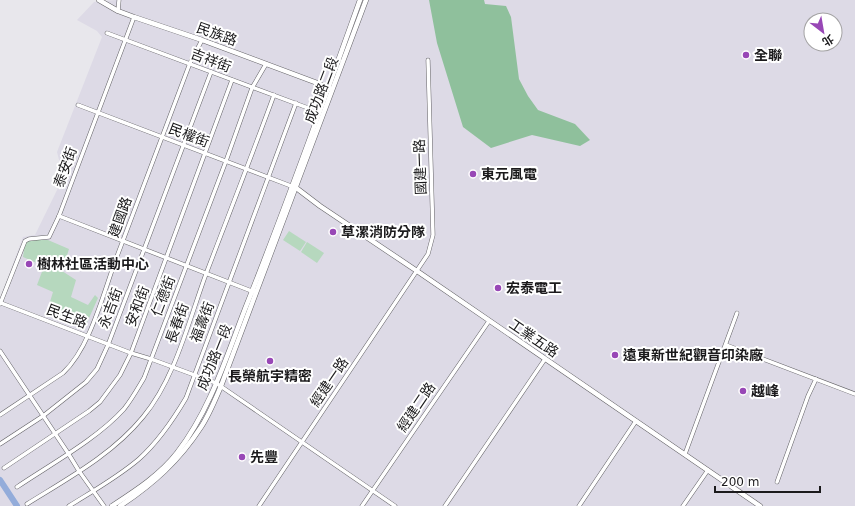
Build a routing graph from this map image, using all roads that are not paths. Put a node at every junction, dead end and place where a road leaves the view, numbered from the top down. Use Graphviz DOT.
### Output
graph roads {
  1 [pos="99,0"];
  2 [pos="119,0"];
  3 [pos="360,0"];
  4 [pos="366,0"];
  5 [pos="118,11"];
  6 [pos="134,17"];
  7 [pos="107,33"];
  8 [pos="126,40"];
  9 [pos="202,40"];
  10 [pos="428,60"];
  11 [pos="190,63"];
  12 [pos="266,64"];
  13 [pos="211,72"];
  14 [pos="232,80"];
  15 [pos="328,87"];
  16 [pos="252,88"];
  17 [pos="332,92"];
  18 [pos="274,95"];
  19 [pos="296,103"];
  20 [pos="78,105"];
  21 [pos="308,108"];
  22 [pos="98,112"];
  23 [pos="162,136"];
  24 [pos="184,145"];
  25 [pos="205,153"];
  26 [pos="226,161"];
  27 [pos="246,169"];
  28 [pos="268,177"];
  29 [pos="294,187"];
  30 [pos="59,216"];
  31 [pos="123,242"];
  32 [pos="144,250"];
  33 [pos="167,258"];
  34 [pos="186,266"];
  35 [pos="417,271"];
  36 [pos="206,273"];
  37 [pos="228,282"];
  38 [pos="254,292"];
  39 [pos="1,304"];
  40 [pos="737,313"];
  41 [pos="489,321"];
  42 [pos="88,336"];
  43 [pos="108,344"];
  44 [pos="726,345"];
  45 [pos="0,351"];
  46 [pos="131,353"];
  47 [pos="151,359"];
  48 [pos="545,359"];
  49 [pos="172,367"];
  50 [pos="193,375"];
  51 [pos="816,379"];
  52 [pos="216,383"];
  53 [pos="221,386"];
  54 [pos="855,394"];
  55 [pos="29,396"];
  56 [pos="0,416"];
  57 [pos="44,416"];
  58 [pos="636,421"];
  59 [pos="55,433"];
  60 [pos="302,443"];
  61 [pos="0,444"];
  62 [pos="68,453"];
  63 [pos="685,454"];
  64 [pos="4,468"];
  65 [pos="708,470"];
  66 [pos="79,471"];
  67 [pos="777,482"];
  68 [pos="17,487"];
  69 [pos="372,490"];
  70 [pos="94,491"];
  71 [pos="27,504"];
  72 [pos="69,506"];
  73 [pos="104,506"];
  74 [pos="112,506"];
  75 [pos="120,506"];
  76 [pos="259,506"];
  77 [pos="362,506"];
  78 [pos="395,506"];
  79 [pos="445,506"];
  80 [pos="579,506"];
  81 [pos="683,506"];
  82 [pos="760,506"];
  1 -- 5 [label="street, 民族路"];
  2 -- 5 [label="street"];
  3 -- 15 [label="street, 成功路二段"];
  4 -- 17 [label="street, 成功路二段"];
  5 -- 6 [label="street, 民族路"];
  6 -- 8 [label="street, 泰安街"];
  6 -- 9 [label="street, 民族路"];
  7 -- 8 [label="street, 吉祥街"];
  8 -- 11 [label="street, 吉祥街"];
  8 -- 22 [label="street, 泰安街"];
  9 -- 11 [label="street, 建國路"];
  9 -- 12 [label="street, 民族路"];
  10 -- 35 [label="street, 國建一路"];
  11 -- 13 [label="street, 吉祥街"];
  11 -- 23 [label="street, 建國路"];
  12 -- 15 [label="street, 民族路"];
  12 -- 16 [label="street, 仁德街"];
  13 -- 14 [label="street, 吉祥街"];
  13 -- 24 [label="street, 永吉街"];
  14 -- 16 [label="street, 吉祥街"];
  14 -- 25 [label="street, 安和街"];
  15 -- 17 [label="street"];
  15 -- 29 [label="street, 成功路二段"];
  16 -- 18 [label="street, 吉祥街"];
  16 -- 26 [label="street, 仁德街"];
  17 -- 29 [label="street, 成功路二段"];
  18 -- 19 [label="street, 吉祥街"];
  18 -- 27 [label="street, 長春街"];
  19 -- 21 [label="street, 吉祥街"];
  19 -- 28 [label="street, 福壽街"];
  20 -- 22 [label="street, 民權街"];
  22 -- 23 [label="street, 民權街"];
  22 -- 30 [label="street, 泰安街"];
  23 -- 24 [label="street, 民權街"];
  23 -- 31 [label="street, 建國路"];
  24 -- 25 [label="street, 民權街"];
  24 -- 32 [label="street, 永吉街"];
  25 -- 26 [label="street, 民權街"];
  25 -- 33 [label="street, 安和街"];
  26 -- 27 [label="street, 民權街"];
  26 -- 34 [label="street, 仁德街"];
  27 -- 28 [label="street, 民權街"];
  27 -- 36 [label="street, 長春街"];
  28 -- 29 [label="street, 民權街"];
  28 -- 37 [label="street, 福壽街"];
  29 -- 35 [label="street, 工業五路"];
  29 -- 38 [label="street, 成功路一段"];
  30 -- 31 [label="street"];
  30 -- 39 [label="street, 泰安街"];
  31 -- 32 [label="street"];
  31 -- 42 [label="street, 建國路"];
  32 -- 33 [label="street"];
  32 -- 43 [label="street, 永吉街"];
  33 -- 34 [label="street"];
  33 -- 46 [label="street, 安和街"];
  34 -- 36 [label="street"];
  34 -- 47 [label="street, 仁德街"];
  35 -- 41 [label="street, 工業五路"];
  35 -- 60 [label="street, 經建一路"];
  36 -- 37 [label="street"];
  36 -- 49 [label="street, 長春街"];
  37 -- 38 [label="street"];
  37 -- 50 [label="street, 福壽街"];
  38 -- 52 [label="street, 成功路一段"];
  38 -- 53 [label="street, 成功路一段"];
  39 -- 42 [label="street, 民生路"];
  40 -- 44 [label="street"];
  41 -- 48 [label="street, 工業五路"];
  41 -- 69 [label="street, 經建二路"];
  42 -- 43 [label="street, 民生路"];
  42 -- 55 [label="street, 建國路"];
  43 -- 46 [label="street, 民生路"];
  43 -- 57 [label="street, 永吉街"];
  44 -- 51 [label="street"];
  44 -- 63 [label="street"];
  45 -- 55 [label="street"];
  46 -- 47 [label="street, 民生路"];
  46 -- 59 [label="street, 安和街"];
  47 -- 49 [label="street, 民生路"];
  47 -- 62 [label="street, 仁德街"];
  48 -- 58 [label="street, 工業五路"];
  48 -- 79 [label="street"];
  49 -- 50 [label="street, 民生路"];
  49 -- 66 [label="street, 長春街"];
  50 -- 52 [label="street, 民生路"];
  50 -- 70 [label="street, 福壽街"];
  51 -- 54 [label="street"];
  51 -- 67 [label="street"];
  52 -- 53 [label="street, 民生路"];
  52 -- 74 [label="street, 成功路一段"];
  53 -- 60 [label="street, 民生路"];
  53 -- 75 [label="street, 成功路一段"];
  55 -- 56 [label="street, 建國路"];
  55 -- 57 [label="street"];
  57 -- 59 [label="street"];
  57 -- 61 [label="street, 永吉街"];
  58 -- 63 [label="street, 工業五路"];
  58 -- 80 [label="street"];
  59 -- 62 [label="street"];
  59 -- 64 [label="street, 安和街"];
  60 -- 69 [label="street, 民生路"];
  60 -- 76 [label="street, 經建一路"];
  62 -- 66 [label="street"];
  62 -- 68 [label="street, 仁德街"];
  63 -- 65 [label="street, 工業五路"];
  65 -- 81 [label="street"];
  65 -- 82 [label="street, 工業五路"];
  66 -- 70 [label="street"];
  66 -- 71 [label="street, 長春街"];
  69 -- 77 [label="street, 經建二路"];
  69 -- 78 [label="street, 民生路"];
  70 -- 72 [label="street, 福壽街"];
  70 -- 73 [label="street"];
}
